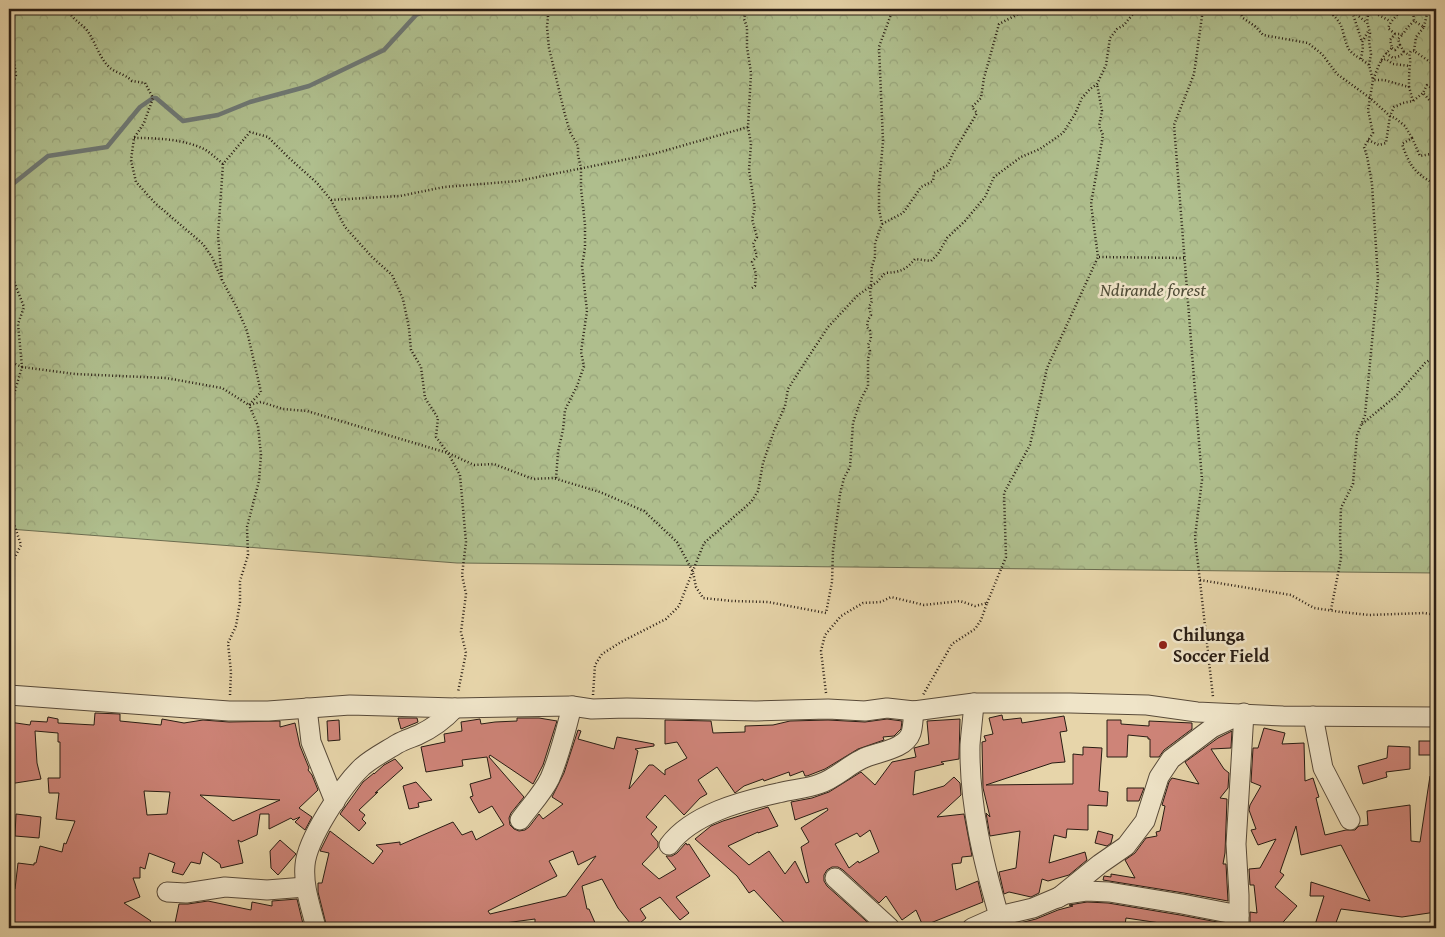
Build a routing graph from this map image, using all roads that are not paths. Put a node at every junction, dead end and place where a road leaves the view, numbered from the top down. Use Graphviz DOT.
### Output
graph roads {
  1 [pos="9,695"];
  2 [pos="974,703"];
  3 [pos="572,706"];
  4 [pos="307,708"];
  5 [pos="455,708"];
  6 [pos="914,710"];
  7 [pos="1244,713"];
  8 [pos="1313,716"];
  9 [pos="1436,718"];
  10 [pos="335,802"];
  11 [pos="520,820"];
  12 [pos="1350,820"];
  13 [pos="669,845"];
  14 [pos="835,878"];
  15 [pos="305,887"];
  16 [pos="167,892"];
  17 [pos="1058,898"];
  18 [pos="999,916"];
  19 [pos="1239,922"];
  20 [pos="316,928"];
  21 [pos="890,928"];
  22 [pos="972,928"];
  1 -- 4 [label="street"];
  2 -- 6 [label="street"];
  2 -- 7 [label="street"];
  2 -- 18 [label="street"];
  3 -- 5 [label="street"];
  3 -- 6 [label="street"];
  3 -- 11 [label="street"];
  4 -- 5 [label="street"];
  4 -- 10 [label="street"];
  5 -- 10 [label="street"];
  6 -- 13 [label="street"];
  7 -- 8 [label="street"];
  7 -- 17 [label="street"];
  7 -- 19 [label="street"];
  8 -- 9 [label="street"];
  8 -- 12 [label="street"];
  10 -- 15 [label="street"];
  14 -- 21 [label="street"];
  15 -- 16 [label="street"];
  15 -- 20 [label="street"];
  17 -- 18 [label="street"];
  17 -- 19 [label="street"];
  18 -- 22 [label="street"];
}
